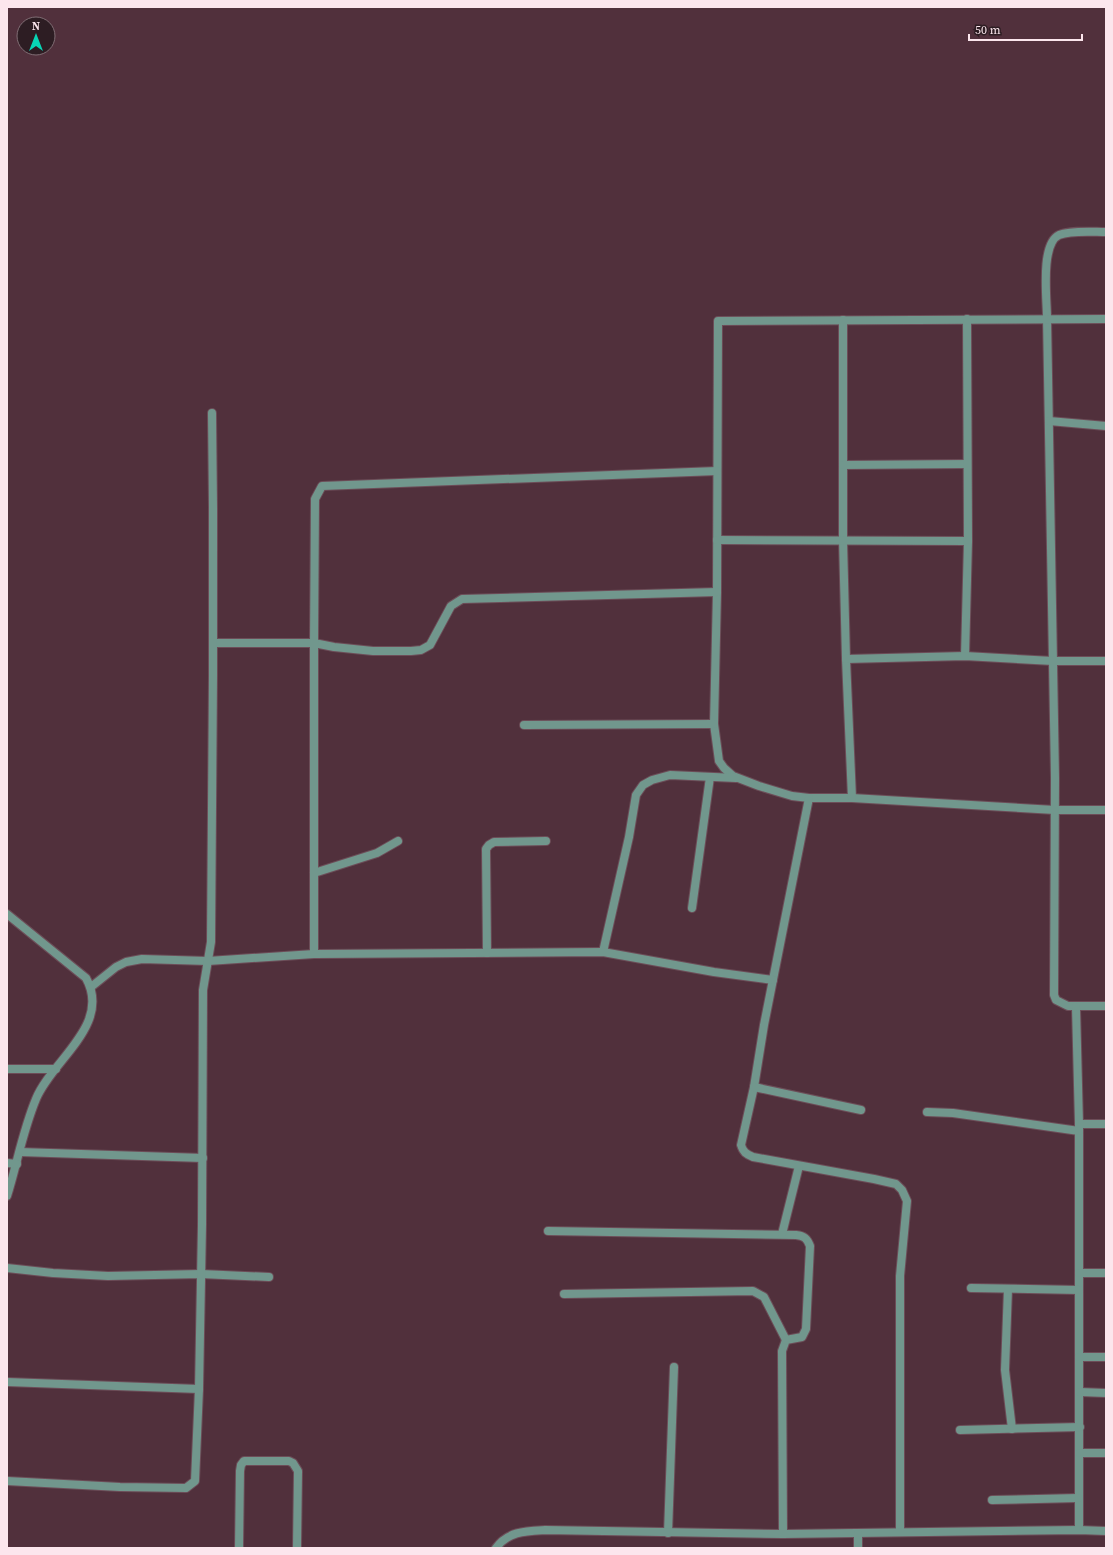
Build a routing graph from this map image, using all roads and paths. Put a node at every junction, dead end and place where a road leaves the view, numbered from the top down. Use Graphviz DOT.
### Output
graph roads {
  1 [pos="1106,232"];
  2 [pos="1048,318"];
  3 [pos="967,319"];
  4 [pos="1106,319"];
  5 [pos="843,320"];
  6 [pos="212,413"];
  7 [pos="1049,421"];
  8 [pos="1106,426"];
  9 [pos="967,464"];
  10 [pos="843,465"];
  11 [pos="717,472"];
  12 [pos="717,540"];
  13 [pos="843,540"];
  14 [pos="968,541"];
  15 [pos="717,592"];
  16 [pos="213,643"];
  17 [pos="314,643"];
  18 [pos="965,656"];
  19 [pos="846,659"];
  20 [pos="1053,661"];
  21 [pos="1106,661"];
  22 [pos="714,724"];
  23 [pos="524,725"];
  24 [pos="710,777"];
  25 [pos="738,778"];
  26 [pos="810,798"];
  27 [pos="852,798"];
  28 [pos="1055,810"];
  29 [pos="1106,810"];
  30 [pos="398,841"];
  31 [pos="546,841"];
  32 [pos="314,873"];
  33 [pos="692,908"];
  34 [pos="7,914"];
  35 [pos="603,952"];
  36 [pos="487,953"];
  37 [pos="314,954"];
  38 [pos="208,961"];
  39 [pos="773,980"];
  40 [pos="91,988"];
  41 [pos="1106,1006"];
  42 [pos="1076,1007"];
  43 [pos="7,1069"];
  44 [pos="56,1069"];
  45 [pos="754,1086"];
  46 [pos="861,1110"];
  47 [pos="927,1112"];
  48 [pos="1106,1124"];
  49 [pos="1079,1127"];
  50 [pos="20,1152"];
  51 [pos="203,1158"];
  52 [pos="7,1163"];
  53 [pos="17,1164"];
  54 [pos="799,1166"];
  55 [pos="7,1196"];
  56 [pos="548,1231"];
  57 [pos="782,1234"];
  58 [pos="7,1268"];
  59 [pos="1106,1272"];
  60 [pos="1079,1273"];
  61 [pos="201,1274"];
  62 [pos="269,1277"];
  63 [pos="971,1288"];
  64 [pos="1008,1289"];
  65 [pos="1079,1290"];
  66 [pos="564,1294"];
  67 [pos="786,1340"];
  68 [pos="1079,1357"];
  69 [pos="1106,1357"];
  70 [pos="674,1367"];
  71 [pos="7,1382"];
  72 [pos="199,1389"];
  73 [pos="1080,1392"];
  74 [pos="1106,1393"];
  75 [pos="1080,1427"];
  76 [pos="1012,1429"];
  77 [pos="960,1430"];
  78 [pos="1080,1453"];
  79 [pos="1106,1453"];
  80 [pos="7,1481"];
  81 [pos="1078,1498"];
  82 [pos="992,1500"];
  83 [pos="1080,1530"];
  84 [pos="1106,1531"];
  85 [pos="900,1532"];
  86 [pos="668,1533"];
  87 [pos="783,1534"];
  88 [pos="858,1534"];
  89 [pos="239,1548"];
  90 [pos="297,1548"];
  91 [pos="496,1548"];
  92 [pos="858,1548"];
  1 -- 2 [label="street"];
  2 -- 3 [label="street"];
  2 -- 4 [label="street"];
  2 -- 7 [label="street"];
  3 -- 5 [label="street"];
  3 -- 9 [label="street"];
  5 -- 10 [label="street"];
  5 -- 11 [label="street"];
  6 -- 16 [label="street"];
  7 -- 8 [label="street"];
  7 -- 20 [label="street"];
  9 -- 10 [label="street"];
  9 -- 14 [label="street"];
  10 -- 13 [label="street"];
  11 -- 12 [label="street"];
  11 -- 17 [label="street"];
  12 -- 13 [label="street"];
  12 -- 15 [label="street"];
  13 -- 14 [label="street"];
  13 -- 19 [label="street"];
  14 -- 18 [label="street"];
  15 -- 17 [label="street"];
  15 -- 22 [label="street"];
  16 -- 17 [label="street"];
  16 -- 38 [label="street"];
  17 -- 32 [label="street"];
  18 -- 19 [label="street"];
  18 -- 20 [label="street"];
  19 -- 27 [label="street"];
  20 -- 21 [label="street"];
  20 -- 28 [label="street"];
  22 -- 23 [label="street"];
  22 -- 25 [label="street"];
  24 -- 25 [label="street"];
  24 -- 33 [label="street"];
  24 -- 35 [label="street"];
  25 -- 26 [label="street"];
  26 -- 27 [label="street"];
  26 -- 39 [label="street"];
  27 -- 28 [label="street"];
  28 -- 29 [label="street"];
  28 -- 42 [label="street"];
  30 -- 32 [label="street"];
  31 -- 36 [label="street"];
  32 -- 37 [label="street"];
  34 -- 40 [label="street"];
  35 -- 36 [label="street"];
  35 -- 39 [label="street"];
  36 -- 37 [label="street"];
  37 -- 38 [label="street"];
  38 -- 40 [label="street"];
  38 -- 51 [label="street"];
  39 -- 45 [label="street"];
  40 -- 44 [label="street"];
  41 -- 42 [label="street"];
  42 -- 49 [label="street"];
  43 -- 44 [label="street"];
  44 -- 50 [label="street"];
  45 -- 46 [label="street"];
  45 -- 54 [label="street"];
  47 -- 49 [label="street"];
  48 -- 49 [label="street"];
  49 -- 60 [label="street"];
  50 -- 51 [label="street"];
  50 -- 53 [label="street"];
  51 -- 61 [label="street"];
  52 -- 53 [label="street"];
  53 -- 55 [label="street"];
  54 -- 57 [label="street"];
  54 -- 85 [label="street"];
  56 -- 57 [label="street"];
  57 -- 67 [label="street"];
  58 -- 61 [label="street"];
  59 -- 60 [label="street"];
  60 -- 65 [label="street"];
  61 -- 62 [label="street"];
  61 -- 72 [label="street"];
  63 -- 64 [label="street"];
  64 -- 65 [label="street"];
  64 -- 76 [label="street"];
  65 -- 68 [label="street"];
  66 -- 67 [label="street"];
  67 -- 87 [label="street"];
  68 -- 69 [label="street"];
  68 -- 73 [label="street"];
  70 -- 86 [label="street"];
  71 -- 72 [label="street"];
  72 -- 80 [label="street"];
  73 -- 74 [label="street"];
  73 -- 75 [label="street"];
  75 -- 76 [label="street"];
  75 -- 78 [label="street"];
  76 -- 77 [label="street"];
  78 -- 79 [label="street"];
  78 -- 81 [label="street"];
  81 -- 82 [label="street"];
  81 -- 83 [label="street"];
  83 -- 84 [label="street"];
  83 -- 85 [label="street"];
  85 -- 88 [label="street"];
  86 -- 87 [label="street"];
  86 -- 91 [label="street"];
  87 -- 88 [label="street"];
  88 -- 92 [label="street"];
  89 -- 90 [label="street"];
}
